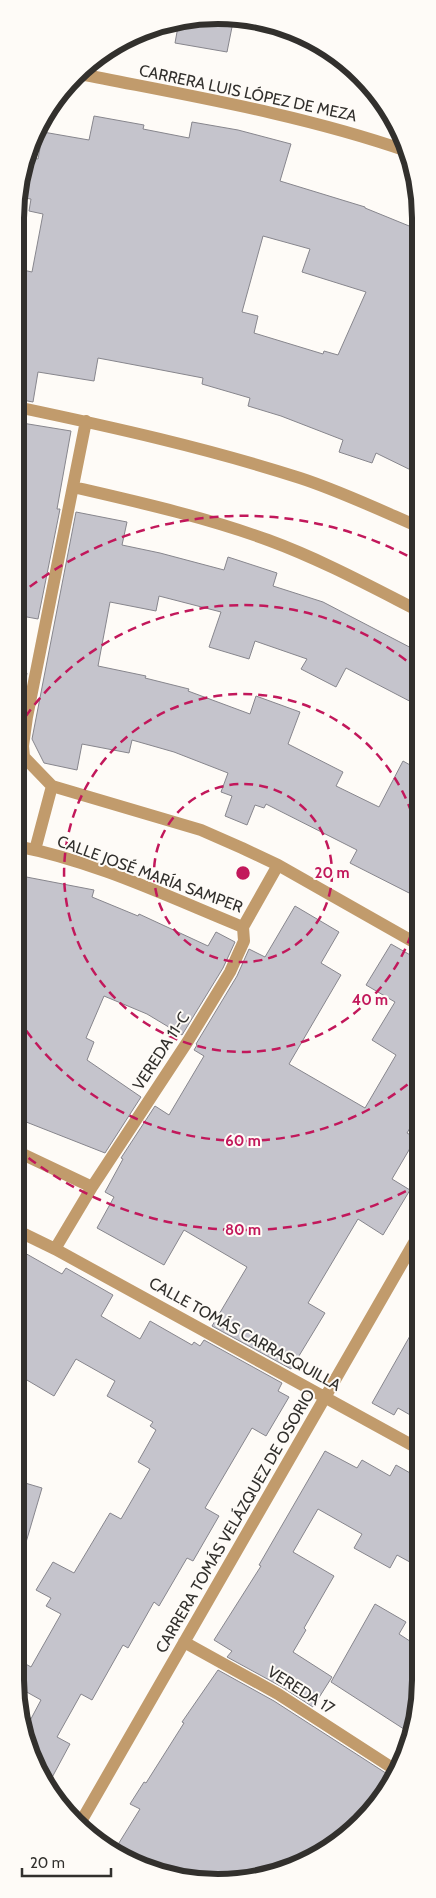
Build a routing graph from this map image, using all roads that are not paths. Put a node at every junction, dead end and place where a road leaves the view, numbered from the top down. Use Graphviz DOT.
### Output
graph roads {
  1 [pos="87,75"];
  2 [pos="399,148"];
  3 [pos="24,409"];
  4 [pos="86,422"];
  5 [pos="73,487"];
  6 [pos="412,523"];
  7 [pos="412,608"];
  8 [pos="24,741"];
  9 [pos="24,757"];
  10 [pos="52,786"];
  11 [pos="24,848"];
  12 [pos="35,850"];
  13 [pos="278,865"];
  14 [pos="243,927"];
  15 [pos="412,941"];
  16 [pos="24,1155"];
  17 [pos="92,1187"];
  18 [pos="24,1234"];
  19 [pos="412,1246"];
  20 [pos="56,1249"];
  21 [pos="326,1396"];
  22 [pos="412,1445"];
  23 [pos="184,1642"];
  24 [pos="391,1767"];
  25 [pos="82,1818"];
  1 -- 2 [label="street, CARRERA LUIS LÓPEZ DE MEZA"];
  3 -- 4 [label="street"];
  4 -- 5 [label="street"];
  4 -- 6 [label="street"];
  5 -- 7 [label="street"];
  5 -- 8 [label="street"];
  9 -- 10 [label="street"];
  10 -- 12 [label="street, CALLE JOSÉ MARÍA SAMPER"];
  10 -- 13 [label="street"];
  11 -- 12 [label="street, CALLE JOSÉ MARÍA SAMPER"];
  12 -- 14 [label="street, CALLE JOSÉ MARÍA SAMPER"];
  13 -- 14 [label="street, CALLE JOSÉ MARÍA SAMPER"];
  13 -- 15 [label="street"];
  14 -- 17 [label="street, VEREDA 11-C"];
  16 -- 17 [label="street"];
  17 -- 20 [label="street"];
  18 -- 20 [label="street, CALLE TOMÁS CARRASQUILLA"];
  19 -- 21 [label="street, CARRERA TOMÁS VELÁZQUEZ DE OSORIO"];
  20 -- 21 [label="street, CALLE TOMÁS CARRASQUILLA"];
  21 -- 22 [label="street, CALLE TOMÁS CARRASQUILLA"];
  21 -- 23 [label="street, CARRERA TOMÁS VELÁZQUEZ DE OSORIO"];
  23 -- 24 [label="street, VEREDA 17"];
  23 -- 25 [label="street, CARRERA TOMÁS VELÁZQUEZ DE OSORIO"];
}
